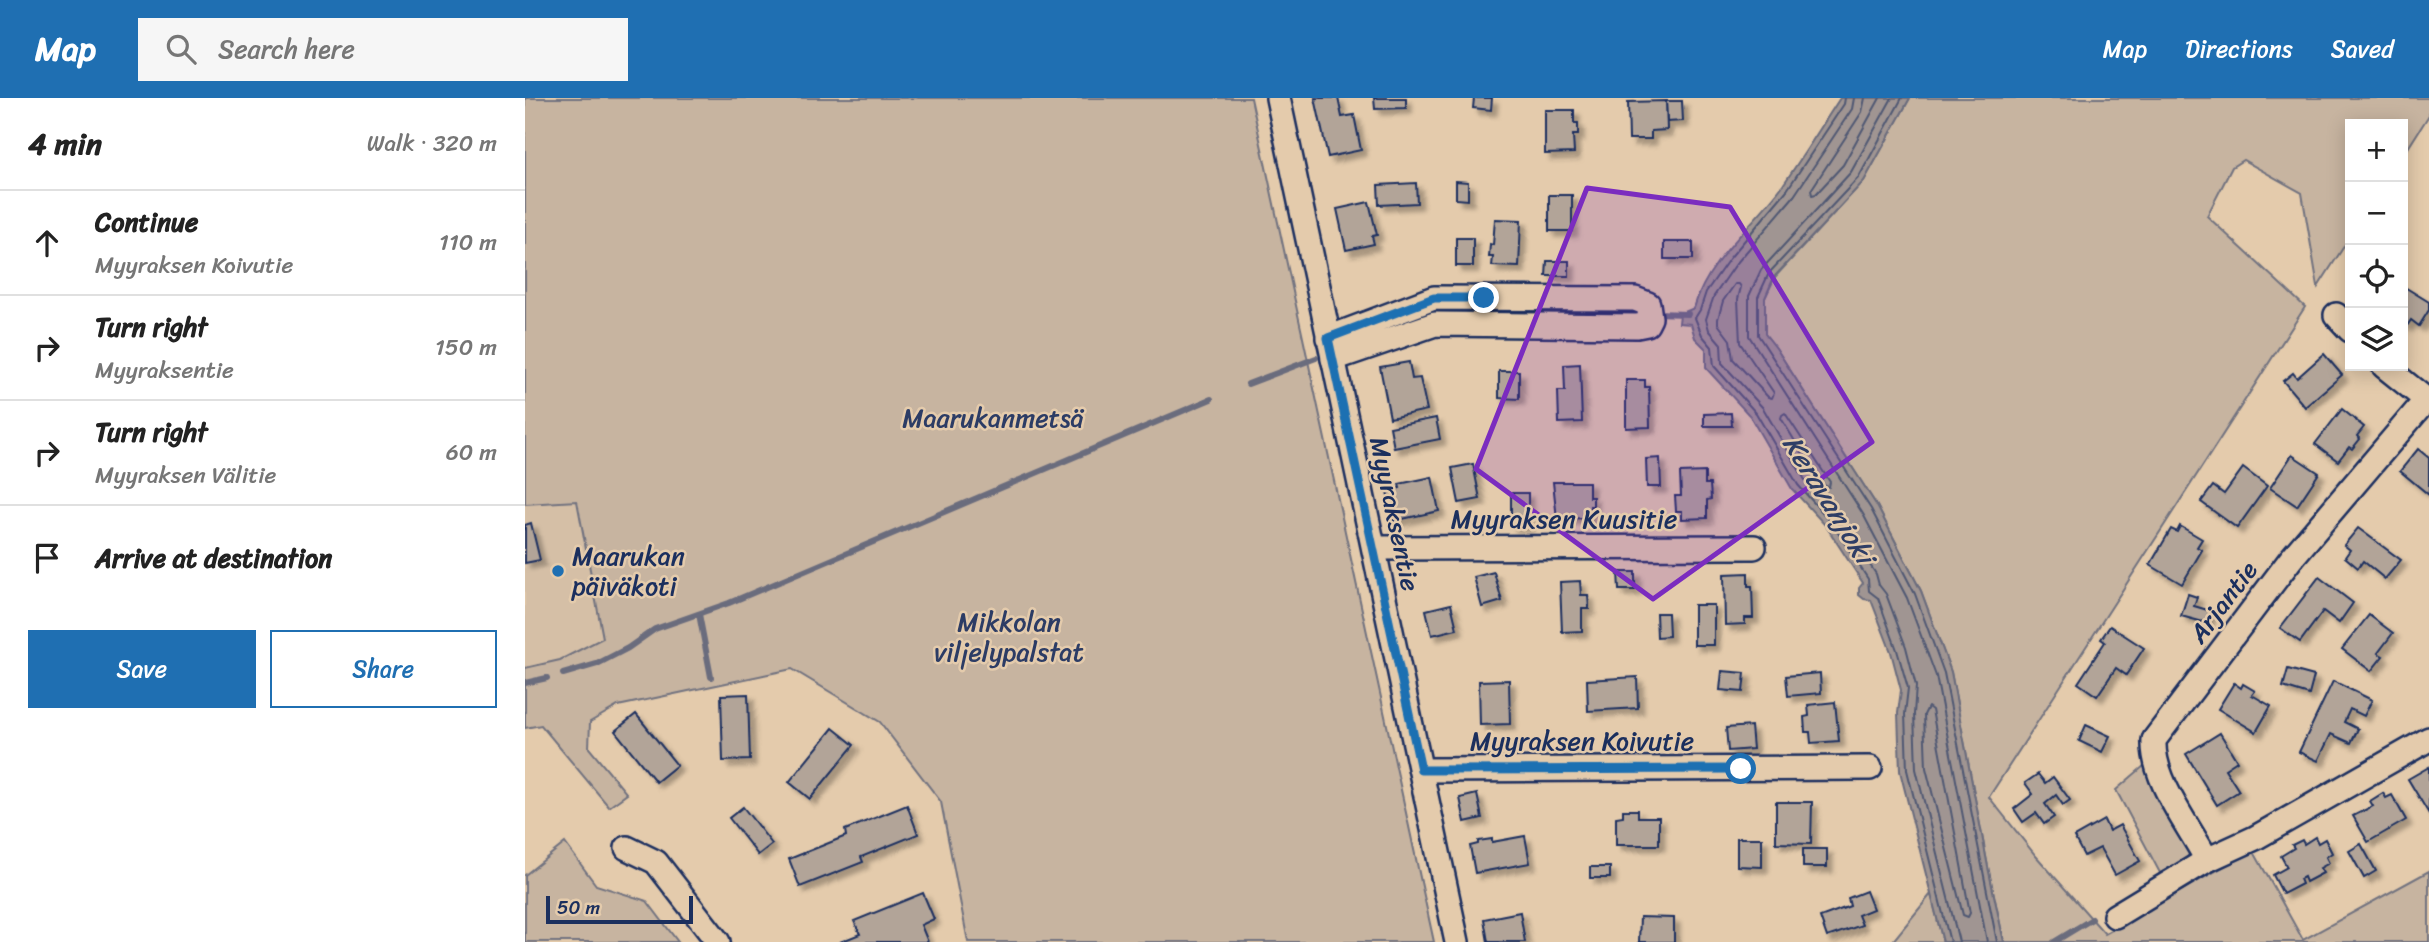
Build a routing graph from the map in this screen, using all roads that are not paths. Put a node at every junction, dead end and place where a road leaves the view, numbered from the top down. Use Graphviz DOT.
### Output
graph roads {
  1 [pos="1278,98"];
  2 [pos="1331,349"];
  3 [pos="2390,371"];
  4 [pos="2428,401"];
  5 [pos="1754,547"];
  6 [pos="1374,548"];
  7 [pos="2429,739"];
  8 [pos="1870,768"];
  9 [pos="1421,770"];
  10 [pos="627,848"];
  11 [pos="2207,860"];
  12 [pos="2115,916"];
  13 [pos="718,942"];
  14 [pos="1457,942"];
  1 -- 2 [label="street, Myyraksentie"];
  2 -- 2 [label="street"];
  2 -- 6 [label="street, Myyraksentie"];
  3 -- 4 [label="street"];
  4 -- 11 [label="street, Arjantie"];
  5 -- 6 [label="street, Myyraksen Kuusitie"];
  6 -- 9 [label="street, Myyraksentie"];
  7 -- 11 [label="street"];
  8 -- 9 [label="street, Myyraksen Koivutie"];
  9 -- 14 [label="street, Myyraksentie"];
  10 -- 13 [label="street"];
  11 -- 12 [label="street"];
}
